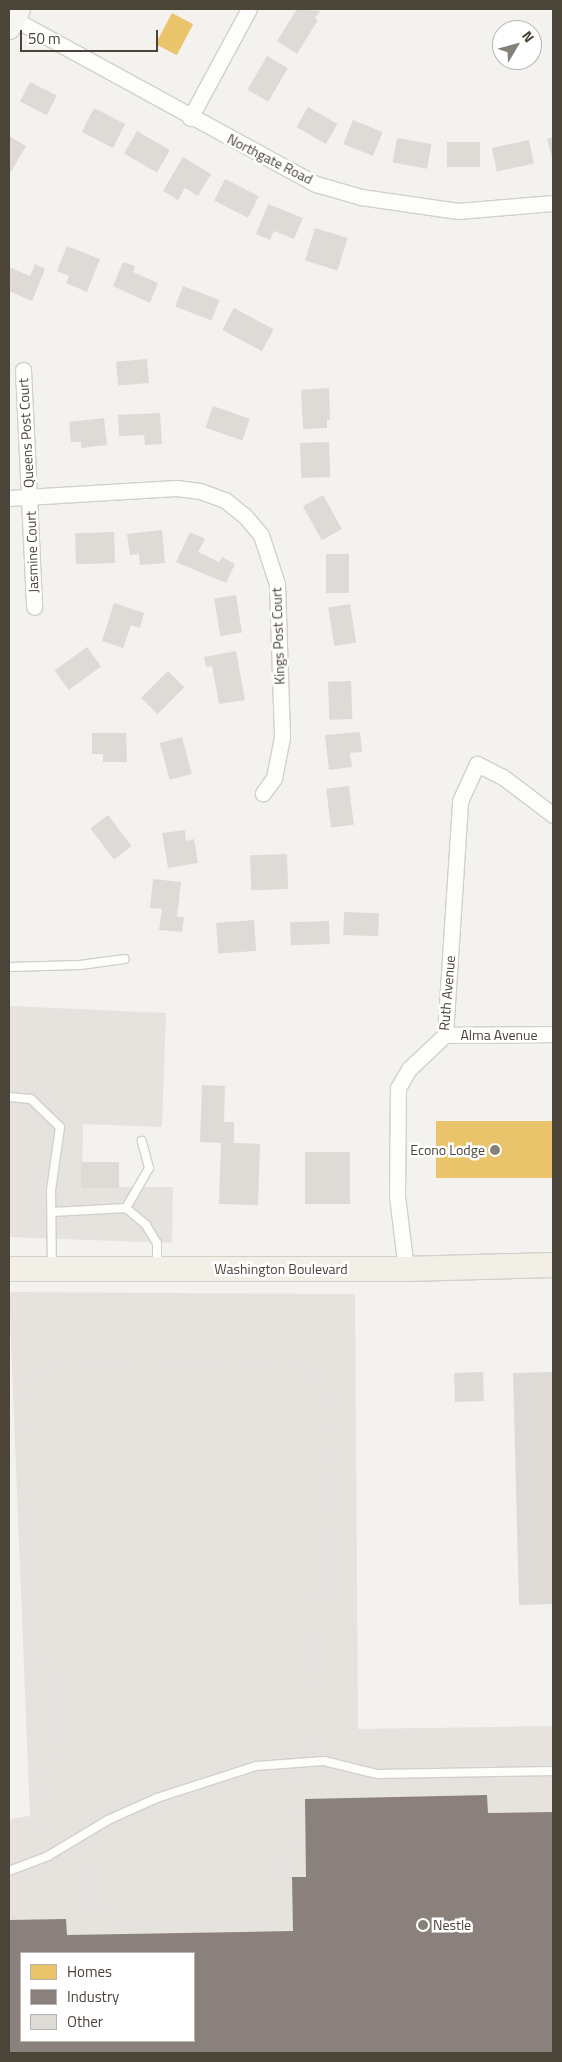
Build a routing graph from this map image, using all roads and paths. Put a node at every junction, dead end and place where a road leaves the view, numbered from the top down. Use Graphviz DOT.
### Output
graph roads {
  1 [pos="249,9"];
  2 [pos="14,19"];
  3 [pos="190,118"];
  4 [pos="553,202"];
  5 [pos="23,370"];
  6 [pos="30,497"];
  7 [pos="9,498"];
  8 [pos="34,607"];
  9 [pos="263,794"];
  10 [pos="553,815"];
  11 [pos="125,959"];
  12 [pos="9,967"];
  13 [pos="553,1034"];
  14 [pos="446,1035"];
  15 [pos="9,1097"];
  16 [pos="142,1141"];
  17 [pos="126,1208"];
  18 [pos="52,1212"];
  19 [pos="553,1265"];
  20 [pos="9,1269"];
  21 [pos="52,1269"];
  22 [pos="157,1269"];
  23 [pos="406,1269"];
  24 [pos="553,1771"];
  25 [pos="9,1871"];
  1 -- 3 [label="street"];
  2 -- 3 [label="street, Northgate Road"];
  3 -- 4 [label="street, Northgate Road"];
  5 -- 6 [label="street, Queens Post Court"];
  6 -- 7 [label="street, Kings Post Court"];
  6 -- 8 [label="street, Jasmine Court"];
  6 -- 9 [label="street, Kings Post Court"];
  10 -- 14 [label="street, Ruth Avenue"];
  11 -- 12 [label="lane"];
  13 -- 14 [label="street, Alma Avenue"];
  14 -- 23 [label="street, Ruth Avenue"];
  15 -- 18 [label="lane"];
  16 -- 17 [label="lane"];
  17 -- 18 [label="lane"];
  17 -- 22 [label="lane"];
  18 -- 21 [label="lane"];
  19 -- 23 [label="main road, Washington Boulevard"];
  20 -- 21 [label="main road, Washington Boulevard"];
  21 -- 22 [label="main road, Washington Boulevard"];
  22 -- 23 [label="main road, Washington Boulevard"];
  24 -- 25 [label="lane"];
}
